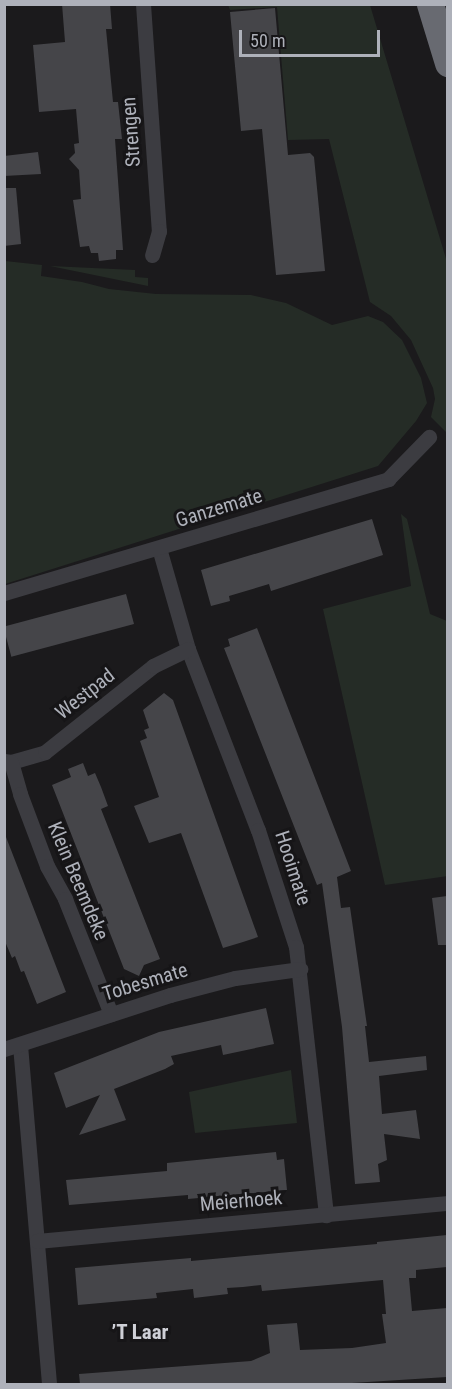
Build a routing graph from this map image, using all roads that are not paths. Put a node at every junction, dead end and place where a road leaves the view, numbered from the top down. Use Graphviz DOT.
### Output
graph roads {
  1 [pos="143,4"];
  2 [pos="430,4"];
  3 [pos="447,63"];
  4 [pos="152,255"];
  5 [pos="429,437"];
  6 [pos="159,548"];
  7 [pos="4,593"];
  8 [pos="188,649"];
  9 [pos="8,762"];
  10 [pos="300,969"];
  11 [pos="111,1014"];
  12 [pos="21,1045"];
  13 [pos="4,1049"];
  14 [pos="447,1203"];
  15 [pos="326,1215"];
  16 [pos="38,1241"];
  17 [pos="49,1384"];
  1 -- 4 [label="street, Strengen"];
  2 -- 3 [label="highway"];
  5 -- 6 [label="street, Ganzemate"];
  6 -- 7 [label="street, Ganzemate"];
  6 -- 8 [label="street, Hooimate"];
  8 -- 9 [label="street, Westpad"];
  8 -- 10 [label="street, Hooimate"];
  9 -- 11 [label="street, Klein Beemdeke"];
  10 -- 11 [label="street, Tobesmate"];
  10 -- 15 [label="street, Hooimate"];
  11 -- 12 [label="street, Tobesmate"];
  12 -- 13 [label="street, Tobesmate"];
  12 -- 16 [label="street"];
  14 -- 15 [label="street, Meierhoek"];
  15 -- 16 [label="street, Meierhoek"];
  16 -- 17 [label="street"];
}
